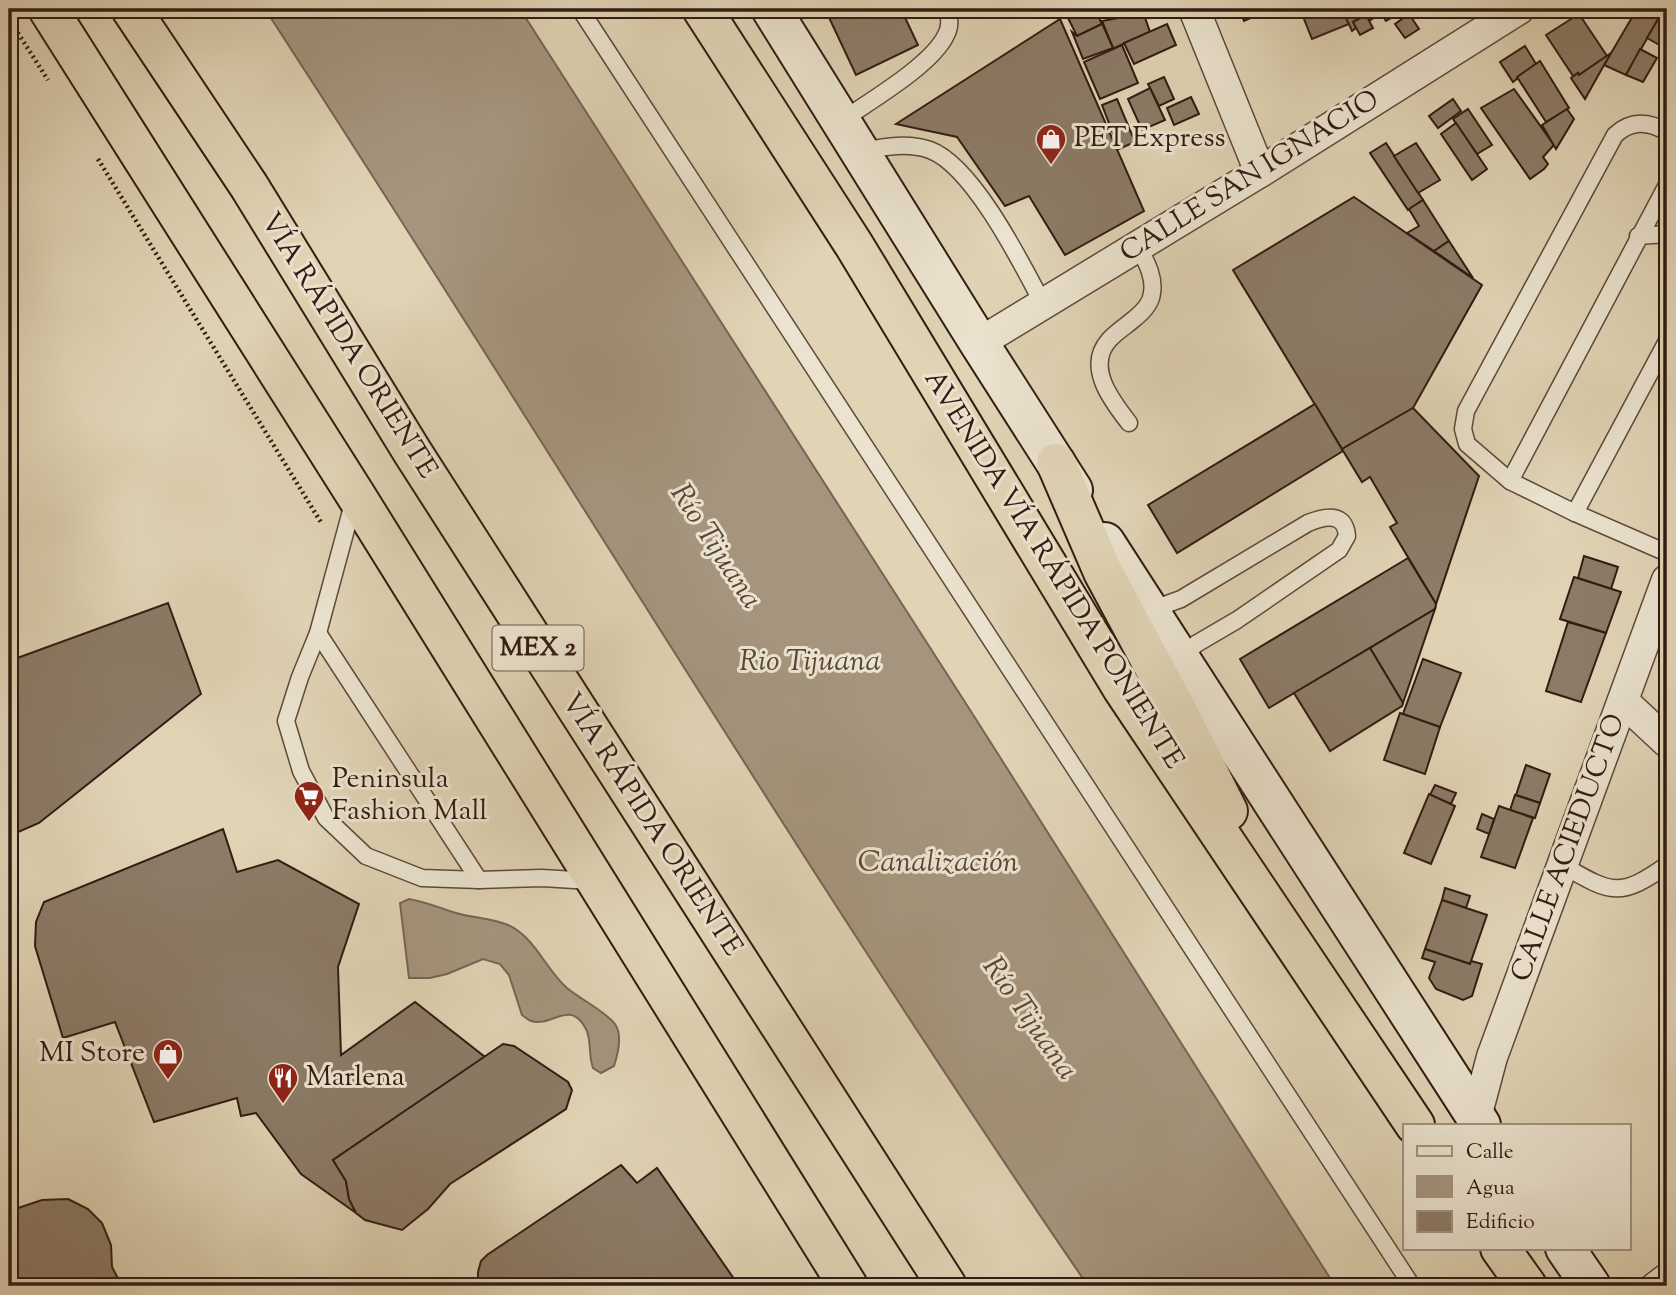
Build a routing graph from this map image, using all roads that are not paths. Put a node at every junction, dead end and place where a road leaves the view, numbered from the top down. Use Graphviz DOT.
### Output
graph roads {
  1 [pos="49,9"];
  2 [pos="131,9"];
  3 [pos="580,9"];
  4 [pos="702,9"];
  5 [pos="771,9"];
  6 [pos="947,9"];
  7 [pos="1194,9"];
  8 [pos="1519,9"];
  9 [pos="1667,132"];
  10 [pos="851,136"];
  11 [pos="1260,172"];
  12 [pos="1667,185"];
  13 [pos="1667,234"];
  14 [pos="1638,236"];
  15 [pos="1138,246"];
  16 [pos="1043,304"];
  17 [pos="1667,341"];
  18 [pos="979,343"];
  19 [pos="1129,423"];
  20 [pos="1056,463"];
  21 [pos="1510,481"];
  22 [pos="355,494"];
  23 [pos="1575,513"];
  24 [pos="1667,553"];
  25 [pos="1667,580"];
  26 [pos="1148,611"];
  27 [pos="318,633"];
  28 [pos="1180,660"];
  29 [pos="1623,701"];
  30 [pos="1667,742"];
  31 [pos="1562,865"];
  32 [pos="1667,865"];
  33 [pos="479,880"];
  34 [pos="597,881"];
  35 [pos="1287,936"];
  36 [pos="1478,1121"];
  37 [pos="1414,1124"];
  38 [pos="1501,1250"];
  39 [pos="1565,1250"];
  40 [pos="1667,1270"];
  41 [pos="848,1286"];
  42 [pos="947,1286"];
  43 [pos="1412,1286"];
  44 [pos="1527,1286"];
  45 [pos="1591,1286"];
  46 [pos="1646,1286"];
  1 -- 22 [label="highway"];
  2 -- 42 [label="highway, VÍA RÁPIDA ORIENTE / MEX 2"];
  3 -- 43 [label="lane"];
  4 -- 35 [label="highway, AVENIDA VÍA RÁPIDA PONIENTE"];
  5 -- 10 [label="main road, AVENIDA VÍA RÁPIDA PONIENTE"];
  6 -- 10 [label="lane"];
  7 -- 11 [label="street"];
  8 -- 11 [label="street, CALLE SAN IGNACIO"];
  9 -- 21 [label="lane"];
  10 -- 16 [label="lane"];
  10 -- 18 [label="main road, AVENIDA VÍA RÁPIDA PONIENTE"];
  11 -- 15 [label="street, CALLE SAN IGNACIO"];
  12 -- 14 [label="lane"];
  13 -- 14 [label="lane"];
  14 -- 21 [label="lane"];
  15 -- 16 [label="street, CALLE SAN IGNACIO"];
  15 -- 19 [label="lane"];
  16 -- 18 [label="street, CALLE SAN IGNACIO"];
  17 -- 23 [label="lane"];
  18 -- 20 [label="main road, AVENIDA VÍA RÁPIDA PONIENTE"];
  20 -- 26 [label="main road, AVENIDA VÍA RÁPIDA PONIENTE"];
  20 -- 35 [label="highway"];
  21 -- 23 [label="lane"];
  22 -- 27 [label="lane"];
  22 -- 34 [label="highway"];
  23 -- 24 [label="lane"];
  25 -- 29 [label="street, CALLE ACIEDUCTO"];
  26 -- 28 [label="main road, AVENIDA VÍA RÁPIDA PONIENTE"];
  26 -- 28 [label="lane"];
  27 -- 33 [label="lane"];
  27 -- 33 [label="lane"];
  28 -- 36 [label="main road, AVENIDA VÍA RÁPIDA PONIENTE"];
  29 -- 30 [label="street"];
  29 -- 31 [label="street, CALLE ACIEDUCTO"];
  31 -- 32 [label="lane"];
  31 -- 36 [label="street, CALLE ACIEDUCTO"];
  33 -- 34 [label="lane"];
  34 -- 41 [label="highway"];
  35 -- 37 [label="highway, AVENIDA VÍA RÁPIDA PONIENTE"];
  38 -- 44 [label="highway"];
  39 -- 45 [label="main road"];
  40 -- 46 [label="lane"];
}
